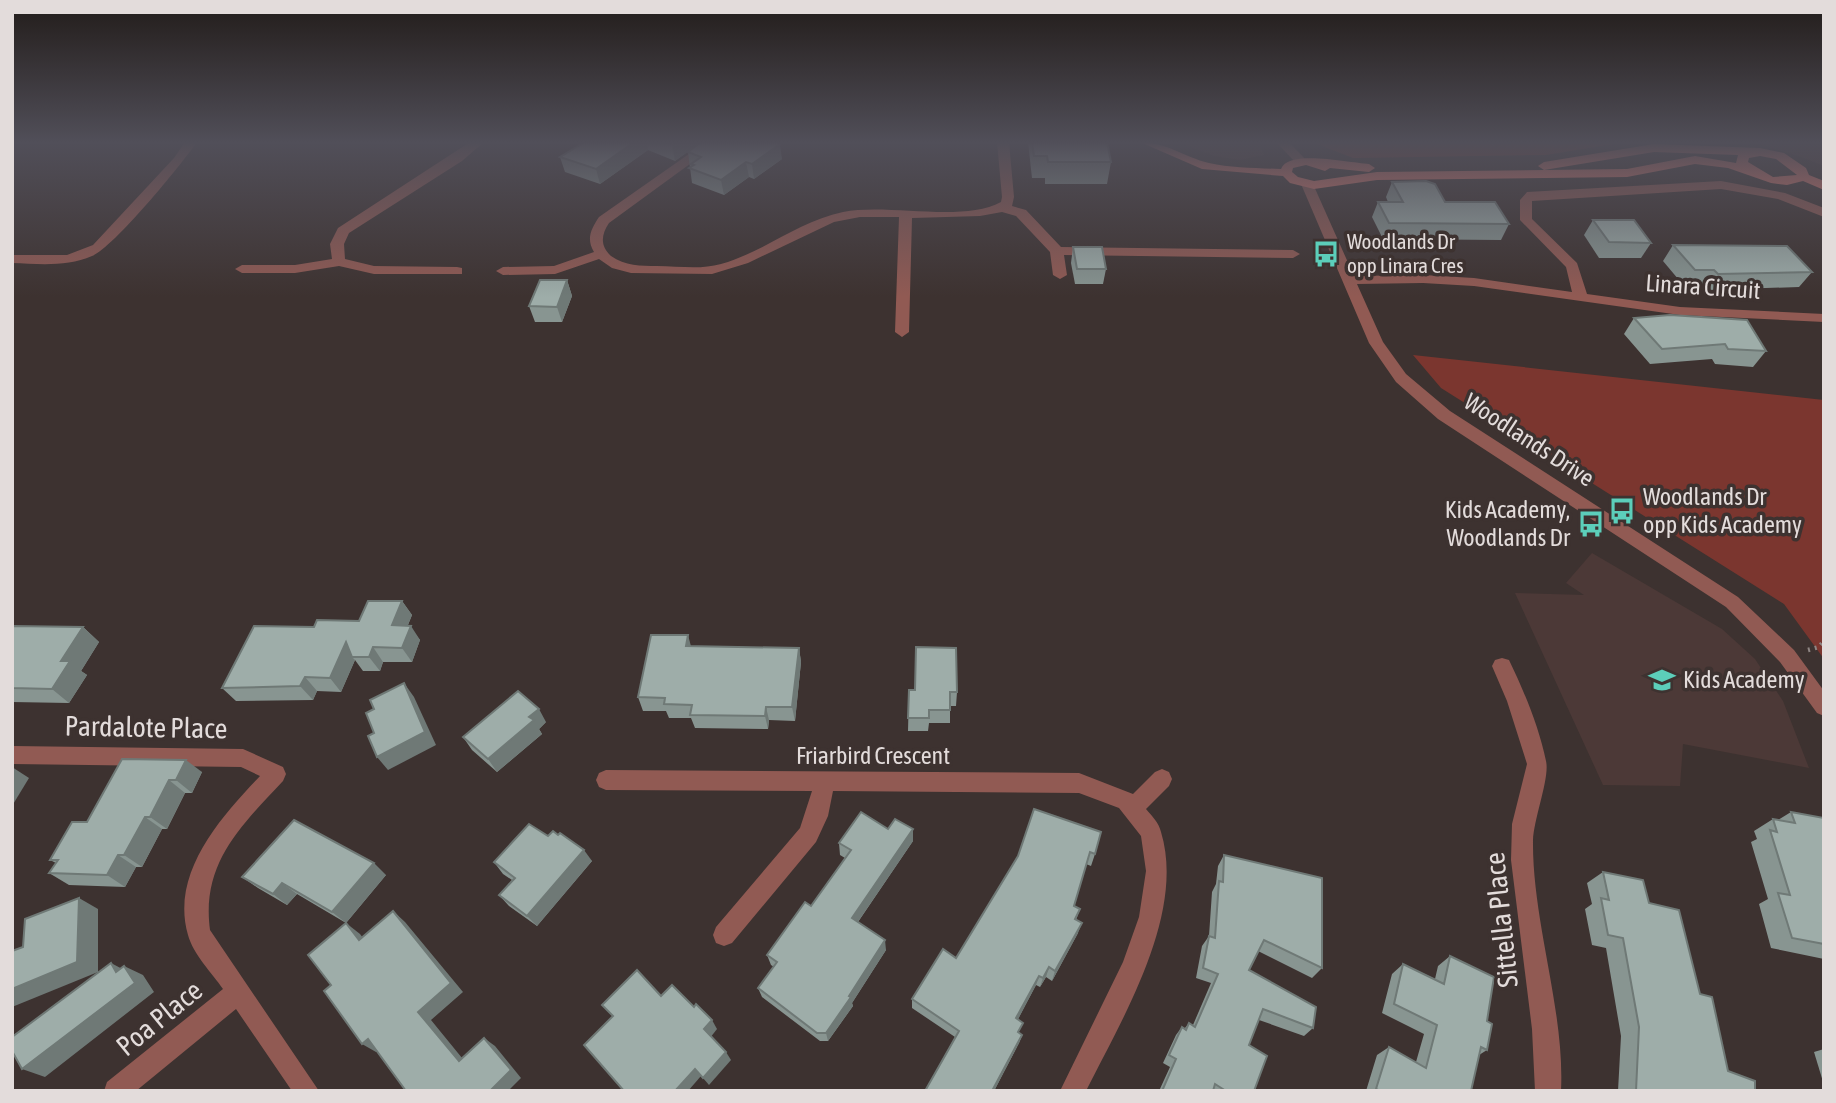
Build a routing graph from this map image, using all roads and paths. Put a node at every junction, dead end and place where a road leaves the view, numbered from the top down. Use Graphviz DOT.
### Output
graph roads {
  1 [pos="148,193"];
  2 [pos="403,193"];
  3 [pos="641,193"];
  4 [pos="1008,193"];
  5 [pos="1311,193"];
  6 [pos="1563,193"];
  7 [pos="1766,193"];
  8 [pos="1004,208"];
  9 [pos="906,212"];
  10 [pos="1824,213"];
  11 [pos="1057,251"];
  12 [pos="601,254"];
  13 [pos="1293,254"];
  14 [pos="12,260"];
  15 [pos="339,262"];
  16 [pos="242,269"];
  17 [pos="457,271"];
  18 [pos="503,271"];
  19 [pos="1060,275"];
  20 [pos="1351,280"];
  21 [pos="1580,295"];
  22 [pos="1824,318"];
  23 [pos="902,332"];
  24 [pos="1824,641"];
  25 [pos="1807,650"];
  26 [pos="1502,666"];
  27 [pos="1824,707"];
  28 [pos="12,755"];
  29 [pos="1162,779"];
  30 [pos="606,780"];
  31 [pos="825,782"];
  32 [pos="1134,807"];
  33 [pos="724,935"];
  34 [pos="239,991"];
  35 [pos="116,1091"];
  36 [pos="307,1091"];
  37 [pos="1072,1091"];
  38 [pos="1548,1091"];
  1 -- 14 [label="street"];
  2 -- 15 [label="street"];
  3 -- 12 [label="street"];
  4 -- 8 [label="street"];
  5 -- 20 [label="street, Woodlands Drive"];
  6 -- 21 [label="street"];
  7 -- 10 [label="street"];
  8 -- 9 [label="street"];
  8 -- 11 [label="street"];
  9 -- 12 [label="street"];
  9 -- 23 [label="street"];
  11 -- 13 [label="street"];
  11 -- 19 [label="street"];
  12 -- 18 [label="street"];
  15 -- 16 [label="street"];
  15 -- 17 [label="street"];
  20 -- 21 [label="street, Linara Circuit"];
  20 -- 27 [label="street, Woodlands Drive"];
  21 -- 22 [label="street, Linara Circuit"];
  24 -- 25 [label="path"];
  26 -- 38 [label="street, Sittella Place"];
  28 -- 34 [label="street, Pardalote Place"];
  29 -- 32 [label="street"];
  30 -- 31 [label="street, Friarbird Crescent"];
  31 -- 32 [label="street, Friarbird Crescent"];
  31 -- 33 [label="street"];
  32 -- 37 [label="street, Friarbird Crescent"];
  34 -- 35 [label="street, Poa Place"];
  34 -- 36 [label="street, Pardalote Place"];
}
